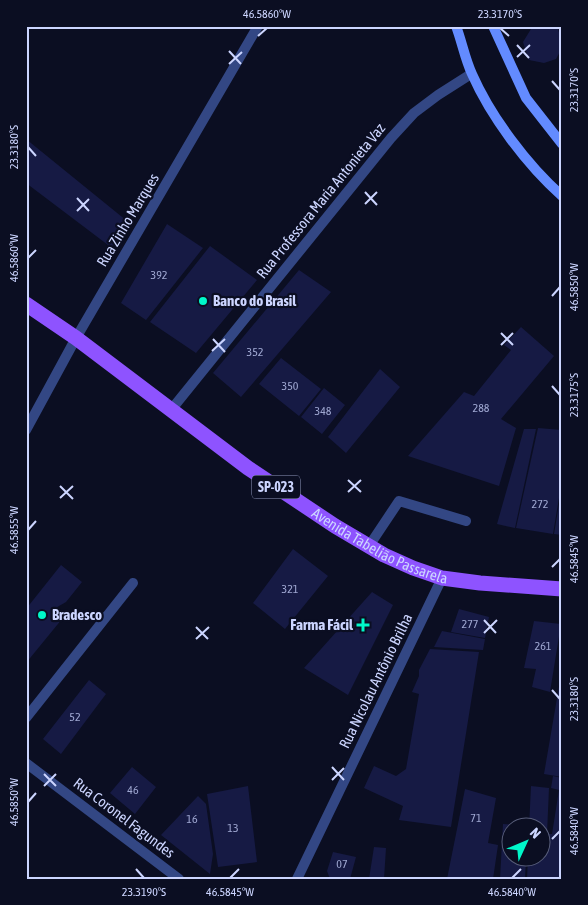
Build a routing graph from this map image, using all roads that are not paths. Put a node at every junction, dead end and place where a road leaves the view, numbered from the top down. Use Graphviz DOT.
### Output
graph roads {
  1 [pos="258,26"];
  2 [pos="456,26"];
  3 [pos="493,26"];
  4 [pos="471,74"];
  5 [pos="562,144"];
  6 [pos="562,196"];
  7 [pos="26,304"];
  8 [pos="76,338"];
  9 [pos="171,410"];
  10 [pos="26,430"];
  11 [pos="466,521"];
  12 [pos="369,546"];
  13 [pos="442,578"];
  14 [pos="133,582"];
  15 [pos="562,589"];
  16 [pos="26,718"];
  17 [pos="26,763"];
  18 [pos="174,877"];
  19 [pos="298,879"];
  1 -- 8 [label="street, Rua Zinho Marques"];
  2 -- 4 [label="street"];
  3 -- 5 [label="street"];
  4 -- 6 [label="street"];
  4 -- 9 [label="street, Rua Professora Maria Antonieta Vaz"];
  7 -- 8 [label="main road, Avenida Tabelião Passarela / SP-023"];
  8 -- 9 [label="main road, Avenida Tabelião Passarela / SP-023"];
  8 -- 10 [label="street, Rua Zinho Marques"];
  9 -- 12 [label="main road, Avenida Tabelião Passarela / SP-023"];
  11 -- 12 [label="street"];
  12 -- 13 [label="main road, Avenida Tabelião Passarela / SP-023"];
  13 -- 15 [label="main road, Avenida Tabelião Passarela / SP-023"];
  13 -- 19 [label="street, Rua Nicolau Antônio Brilha"];
  14 -- 16 [label="street"];
  17 -- 18 [label="street, Rua Coronel Fagundes"];
}
